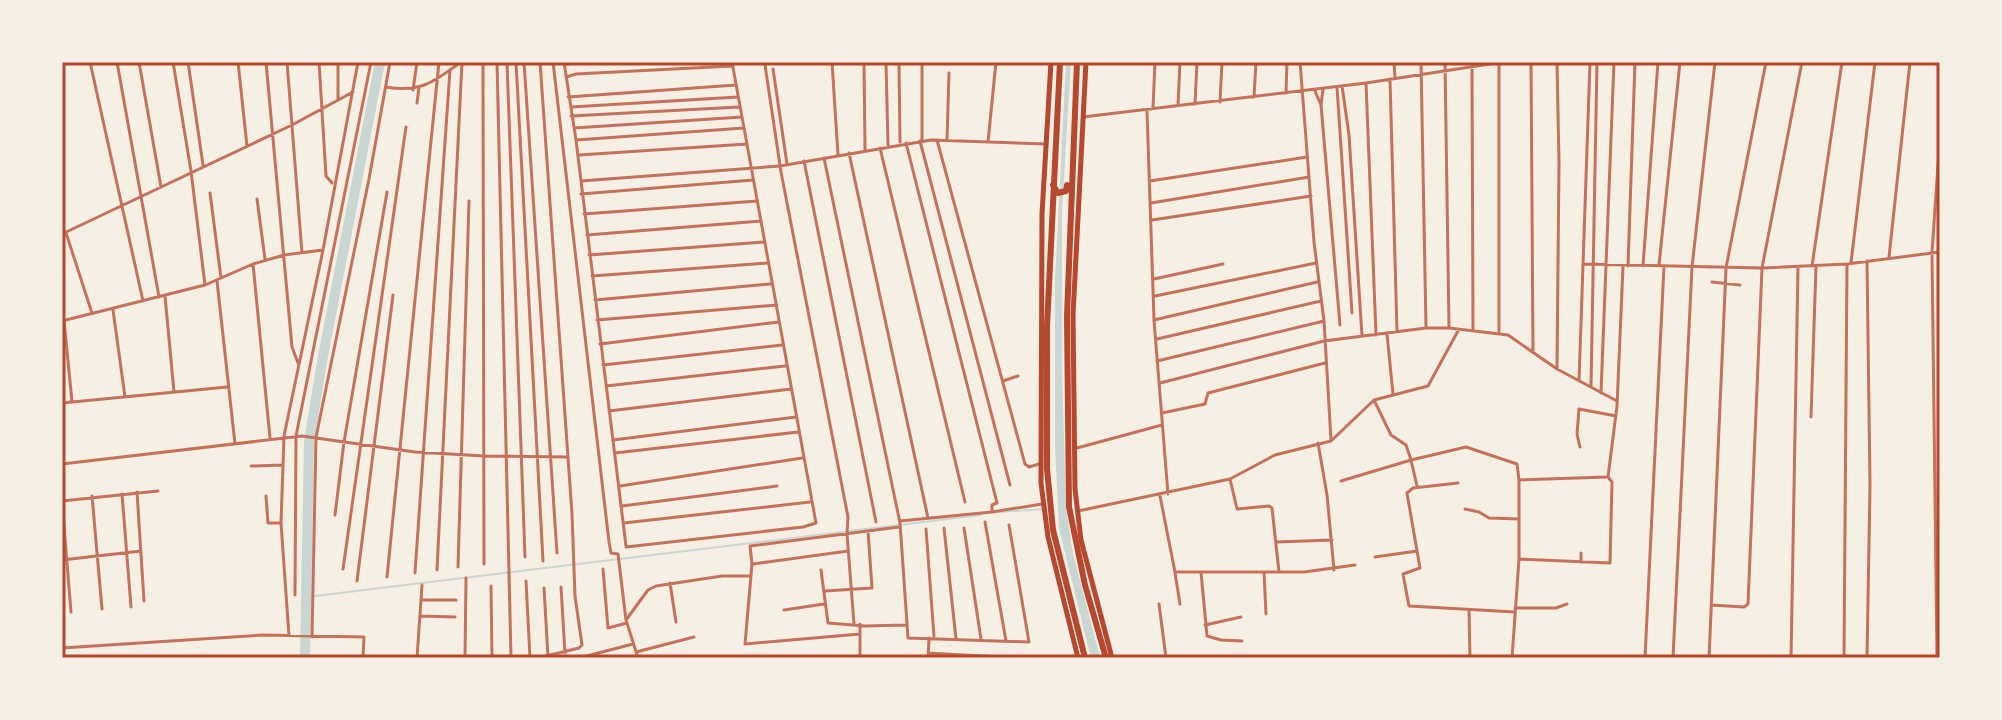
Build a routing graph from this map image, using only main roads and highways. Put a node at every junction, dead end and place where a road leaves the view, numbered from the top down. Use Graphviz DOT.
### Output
graph roads {
  1 [pos="1051,62"];
  2 [pos="1060,62"];
  3 [pos="1077,62"];
  4 [pos="1086,62"];
  5 [pos="1073,130"];
  6 [pos="1053,184"];
  7 [pos="1069,215"];
  8 [pos="1050,276"];
  9 [pos="1044,464"];
  10 [pos="1071,464"];
  11 [pos="1045,507"];
  12 [pos="1078,658"];
  13 [pos="1085,658"];
  14 [pos="1109,658"];
  1 -- 9 [label="main road"];
  2 -- 6 [label="highway"];
  3 -- 5 [label="highway"];
  4 -- 10 [label="main road"];
  5 -- 6 [label="highway"];
  5 -- 7 [label="highway"];
  6 -- 8 [label="highway"];
  7 -- 8 [label="highway"];
  7 -- 10 [label="highway"];
  8 -- 9 [label="highway"];
  9 -- 11 [label="highway"];
  10 -- 14 [label="main road"];
  10 -- 14 [label="highway"];
  11 -- 12 [label="main road"];
  11 -- 13 [label="highway"];
}
